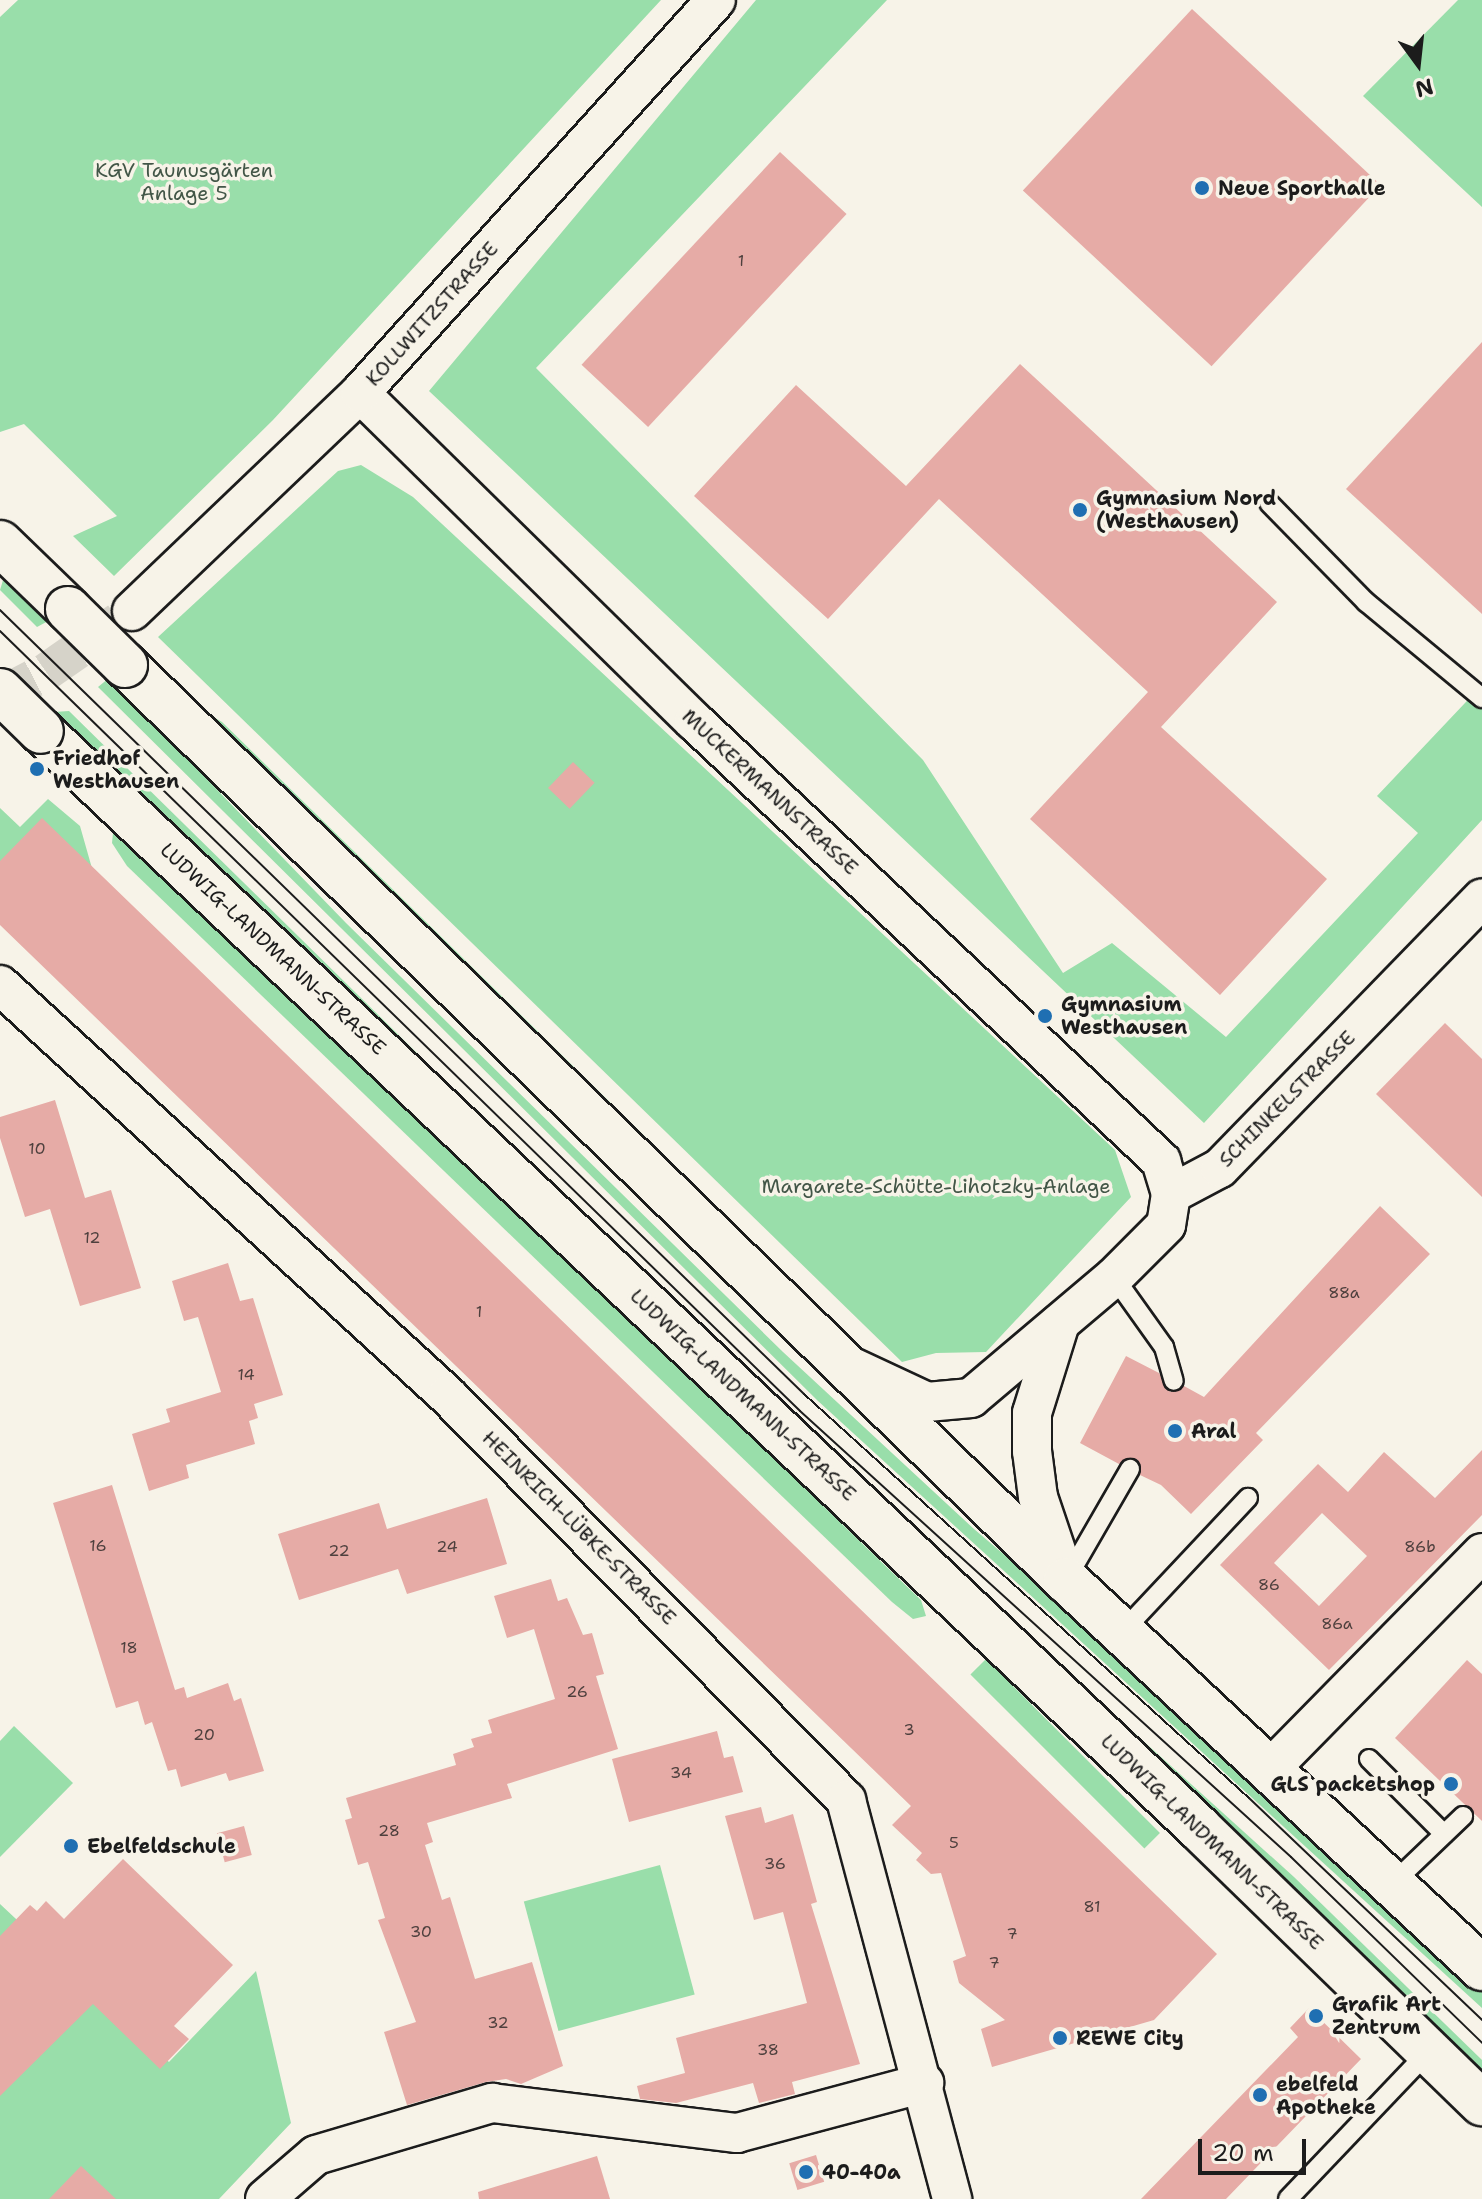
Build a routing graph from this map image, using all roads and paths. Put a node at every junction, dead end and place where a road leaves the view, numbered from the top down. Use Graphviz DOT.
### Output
graph roads {
  1 [pos="716,0"];
  2 [pos="360,393"];
  3 [pos="1269,503"];
  4 [pos="0,543"];
  5 [pos="132,611"];
  6 [pos="0,691"];
  7 [pos="1482,698"];
  8 [pos="1482,899"];
  9 [pos="0,985"];
  10 [pos="1171,1194"];
  11 [pos="1114,1277"];
  12 [pos="1060,1323"];
  13 [pos="842,1363"];
  14 [pos="1174,1381"];
  15 [pos="1130,1469"];
  16 [pos="1248,1498"];
  17 [pos="1482,1553"];
  18 [pos="1066,1580"];
  19 [pos="1122,1632"];
  20 [pos="1369,1759"];
  21 [pos="1272,1767"];
  22 [pos="1463,1816"];
  23 [pos="1444,1834"];
  24 [pos="1393,1883"];
  25 [pos="1482,1968"];
  26 [pos="1429,2051"];
  27 [pos="924,2083"];
  28 [pos="1482,2103"];
  29 [pos="265,2199"];
  30 [pos="952,2199"];
  31 [pos="1288,2199"];
  1 -- 2 [label="street, KOLLWITZSTRASSE"];
  2 -- 5 [label="street, KOLLWITZSTRASSE"];
  2 -- 10 [label="street, MUCKERMANNSTRASSE"];
  3 -- 7 [label="lane"];
  4 -- 13 [label="main road, bridge"];
  6 -- 26 [label="main road, LUDWIG-LANDMANN-STRASSE, bridge"];
  8 -- 10 [label="street, SCHINKELSTRASSE"];
  9 -- 27 [label="street, HEINRICH-LÜBKE-STRASSE"];
  10 -- 11 [label="street"];
  11 -- 12 [label="street"];
  11 -- 14 [label="lane"];
  12 -- 13 [label="street"];
  12 -- 18 [label="street"];
  13 -- 18 [label="main road"];
  15 -- 18 [label="lane"];
  16 -- 19 [label="lane"];
  17 -- 21 [label="street"];
  18 -- 19 [label="main road"];
  19 -- 21 [label="main road"];
  20 -- 23 [label="lane"];
  21 -- 24 [label="main road"];
  22 -- 23 [label="lane"];
  23 -- 24 [label="lane"];
  24 -- 25 [label="main road"];
  26 -- 28 [label="main road, LUDWIG-LANDMANN-STRASSE"];
  26 -- 31 [label="lane"];
  27 -- 29 [label="street"];
  27 -- 30 [label="street, HEINRICH-LÜBKE-STRASSE"];
}
